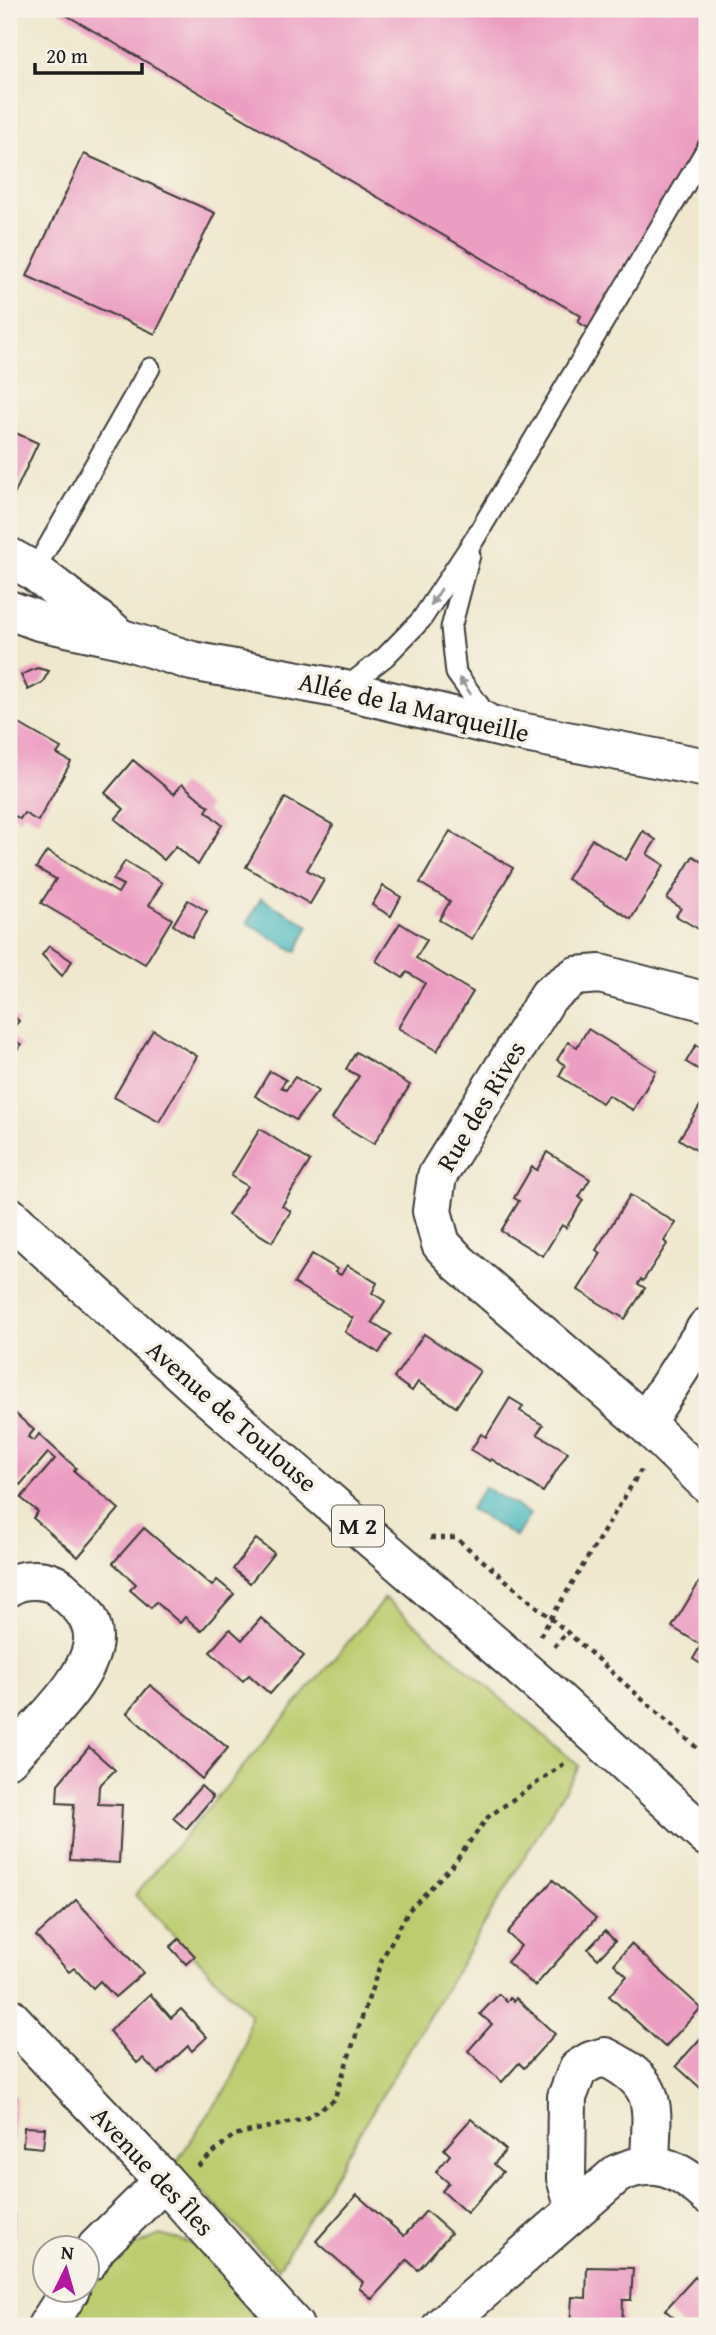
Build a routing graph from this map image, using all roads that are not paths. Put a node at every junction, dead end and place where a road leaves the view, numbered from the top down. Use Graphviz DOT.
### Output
graph roads {
  1 [pos="707,148"];
  2 [pos="150,368"];
  3 [pos="474,540"];
  4 [pos="21,564"];
  5 [pos="9,610"];
  6 [pos="122,639"];
  7 [pos="336,688"];
  8 [pos="515,731"];
  9 [pos="707,768"];
  10 [pos="707,1002"];
  11 [pos="9,1216"];
  12 [pos="707,1327"];
  13 [pos="645,1423"];
  14 [pos="707,1483"];
  15 [pos="9,1587"];
  16 [pos="9,1759"];
  17 [pos="707,1837"];
  18 [pos="9,2017"];
  19 [pos="650,2164"];
  20 [pos="164,2181"];
  21 [pos="707,2194"];
  22 [pos="575,2209"];
  23 [pos="102,2242"];
  24 [pos="61,2304"];
  25 [pos="47,2326"];
  26 [pos="294,2326"];
  27 [pos="442,2326"];
  1 -- 3 [label="lane"];
  2 -- 4 [label="lane"];
  3 -- 7 [label="lane, one-way"];
  8 -- 3 [label="lane, one-way"];
  4 -- 6 [label="street, Allée de la Marqueille"];
  5 -- 6 [label="street, Allée de la Marqueille"];
  6 -- 7 [label="street, Allée de la Marqueille"];
  7 -- 8 [label="street, Allée de la Marqueille"];
  8 -- 9 [label="street, Allée de la Marqueille"];
  10 -- 13 [label="street, Rue des Rives"];
  11 -- 17 [label="street, Avenue de Toulouse / M 2"];
  12 -- 13 [label="street"];
  13 -- 14 [label="street, Rue des Rives"];
  15 -- 16 [label="street"];
  18 -- 20 [label="street, Avenue des Îles"];
  19 -- 21 [label="street"];
  19 -- 22 [label="street"];
  19 -- 22 [label="street"];
  20 -- 23 [label="street"];
  20 -- 26 [label="street, Avenue des Îles"];
  22 -- 27 [label="street"];
  24 -- 25 [label="street"];
}
